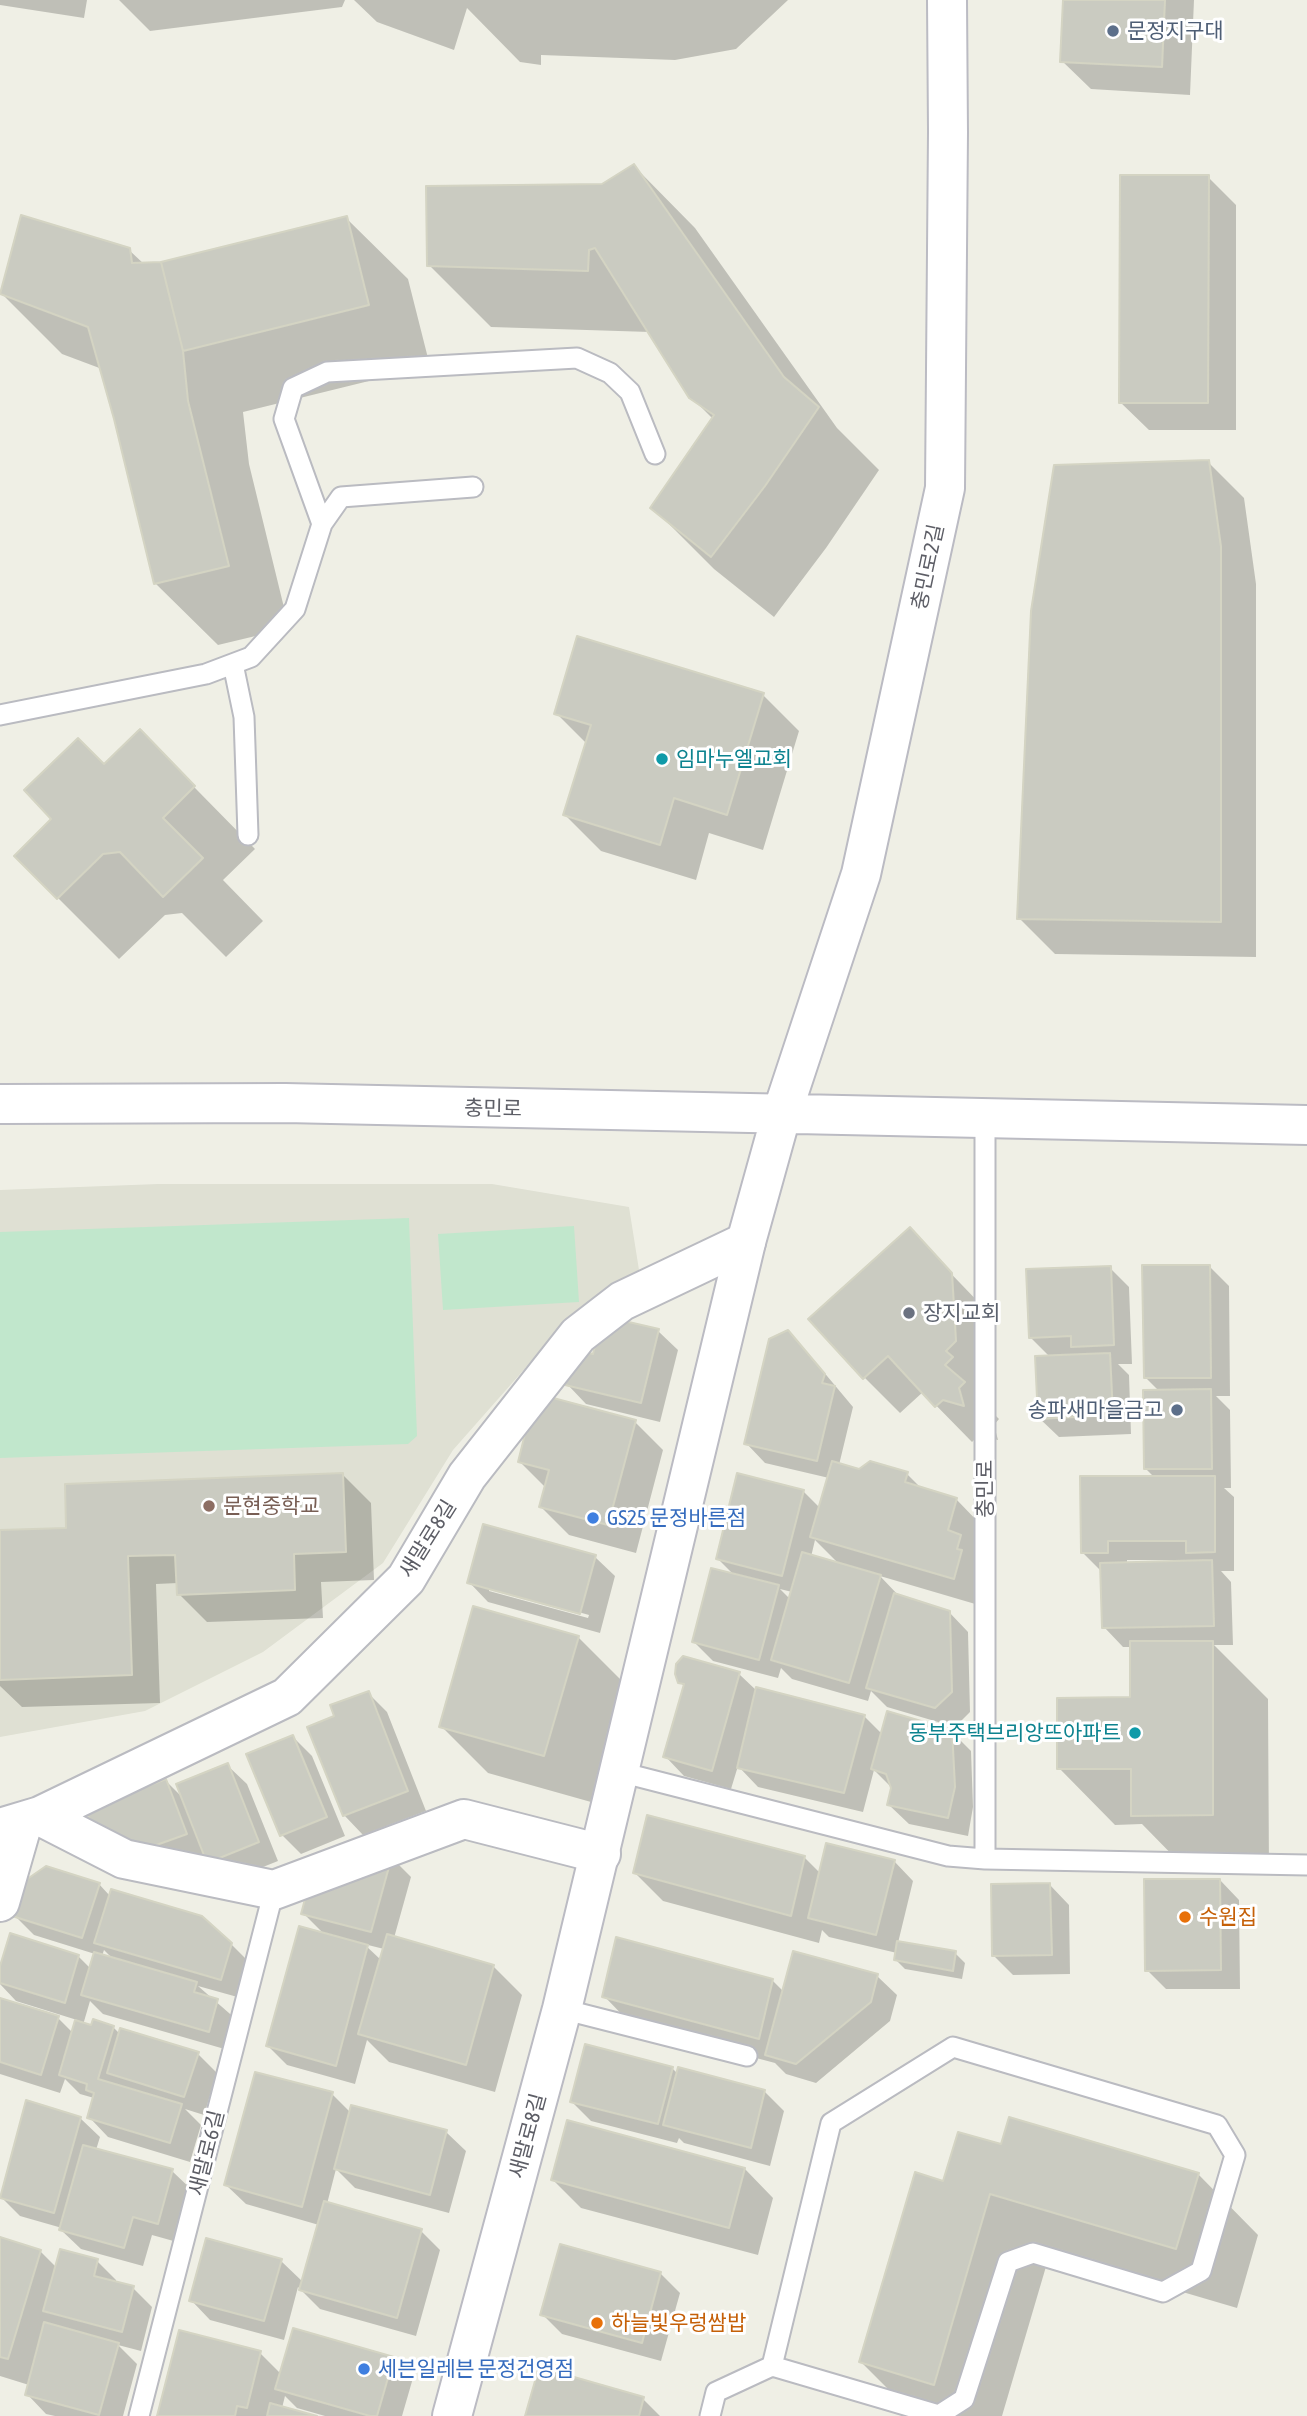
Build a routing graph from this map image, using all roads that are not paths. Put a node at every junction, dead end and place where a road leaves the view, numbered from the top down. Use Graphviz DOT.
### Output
graph roads {
  1 [pos="947,0"];
  2 [pos="655,454"];
  3 [pos="473,487"];
  4 [pos="322,524"];
  5 [pos="233,664"];
  6 [pos="0,715"];
  7 [pos="248,835"];
  8 [pos="0,1104"];
  9 [pos="781,1116"];
  10 [pos="985,1118"];
  11 [pos="1307,1125"];
  12 [pos="746,1242"];
  13 [pos="620,1772"];
  14 [pos="21,1822"];
  15 [pos="601,1854"];
  16 [pos="985,1859"];
  17 [pos="1307,1865"];
  18 [pos="274,1890"];
  19 [pos="0,1902"];
  20 [pos="562,2009"];
  21 [pos="747,2056"];
  22 [pos="772,2366"];
  23 [pos="139,2416"];
  24 [pos="452,2416"];
  25 [pos="710,2416"];
  1 -- 9 [label="street, 충민로2길"];
  2 -- 4 [label="lane"];
  3 -- 4 [label="lane"];
  4 -- 5 [label="lane"];
  5 -- 6 [label="lane"];
  5 -- 7 [label="lane"];
  8 -- 9 [label="street, 충민로"];
  9 -- 10 [label="street, 충민로"];
  9 -- 12 [label="street, 새말로8길"];
  10 -- 11 [label="street, 충민로"];
  10 -- 16 [label="lane, 충민로"];
  12 -- 13 [label="street, 새말로8길"];
  12 -- 14 [label="street, 새말로8길"];
  13 -- 15 [label="street, 새말로8길"];
  13 -- 16 [label="lane"];
  14 -- 18 [label="street"];
  14 -- 19 [label="street"];
  15 -- 18 [label="street"];
  15 -- 20 [label="street, 새말로8길"];
  16 -- 17 [label="lane"];
  18 -- 23 [label="lane, 새말로6길"];
  20 -- 21 [label="lane"];
  20 -- 24 [label="street, 새말로8길"];
  22 -- 22 [label="lane"];
  22 -- 25 [label="lane"];
}
